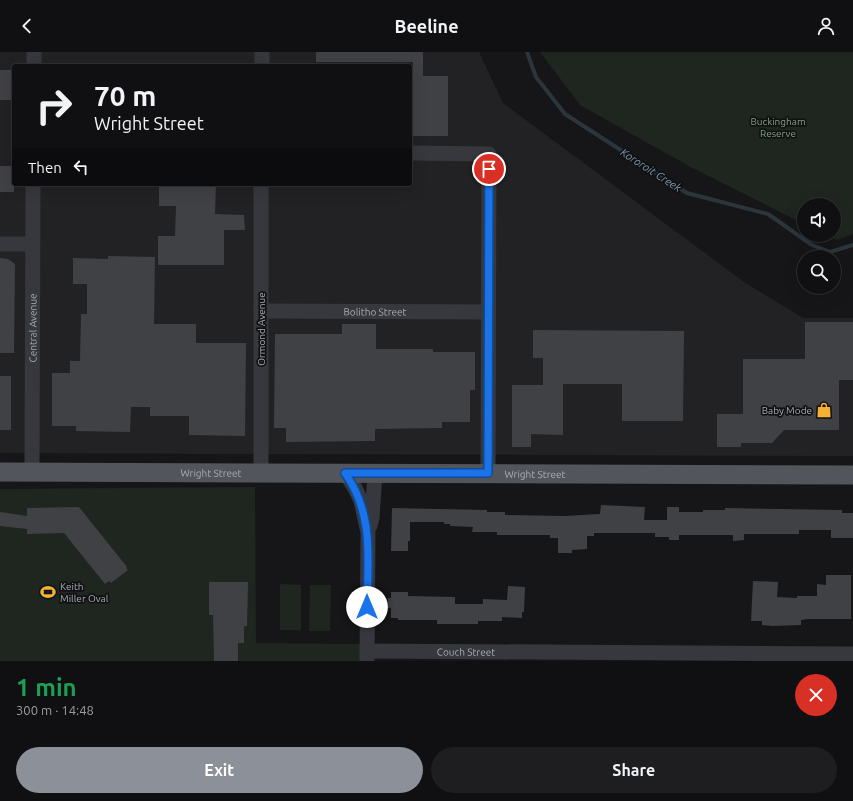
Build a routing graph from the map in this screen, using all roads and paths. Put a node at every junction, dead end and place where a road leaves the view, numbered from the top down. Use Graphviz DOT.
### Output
graph roads {
  1 [pos="34,52"];
  2 [pos="262,52"];
  3 [pos="34,64"];
  4 [pos="262,64"];
  5 [pos="412,153"];
  6 [pos="33,186"];
  7 [pos="261,186"];
  8 [pos="0,244"];
  9 [pos="32,244"];
  10 [pos="261,311"];
  11 [pos="489,312"];
  12 [pos="0,472"];
  13 [pos="32,472"];
  14 [pos="261,473"];
  15 [pos="345,473"];
  16 [pos="375,473"];
  17 [pos="488,473"];
  18 [pos="853,475"];
  19 [pos="368,533"];
  20 [pos="853,654"];
  21 [pos="367,656"];
  1 -- 3 [label="street"];
  2 -- 4 [label="street"];
  5 -- 11 [label="street"];
  6 -- 9 [label="street, Central Avenue"];
  7 -- 10 [label="street, Ormond Avenue"];
  8 -- 9 [label="street"];
  9 -- 13 [label="street, Central Avenue"];
  10 -- 11 [label="street, Bolitho Street"];
  10 -- 14 [label="street, Ormond Avenue"];
  11 -- 17 [label="street"];
  12 -- 13 [label="main road, Wright Street"];
  13 -- 14 [label="main road, Wright Street"];
  14 -- 15 [label="main road, Wright Street"];
  15 -- 16 [label="main road, Wright Street"];
  15 -- 19 [label="street"];
  16 -- 17 [label="main road, Wright Street"];
  16 -- 19 [label="street"];
  17 -- 18 [label="main road, Wright Street"];
  19 -- 21 [label="street"];
  20 -- 21 [label="street, Couch Street"];
}
